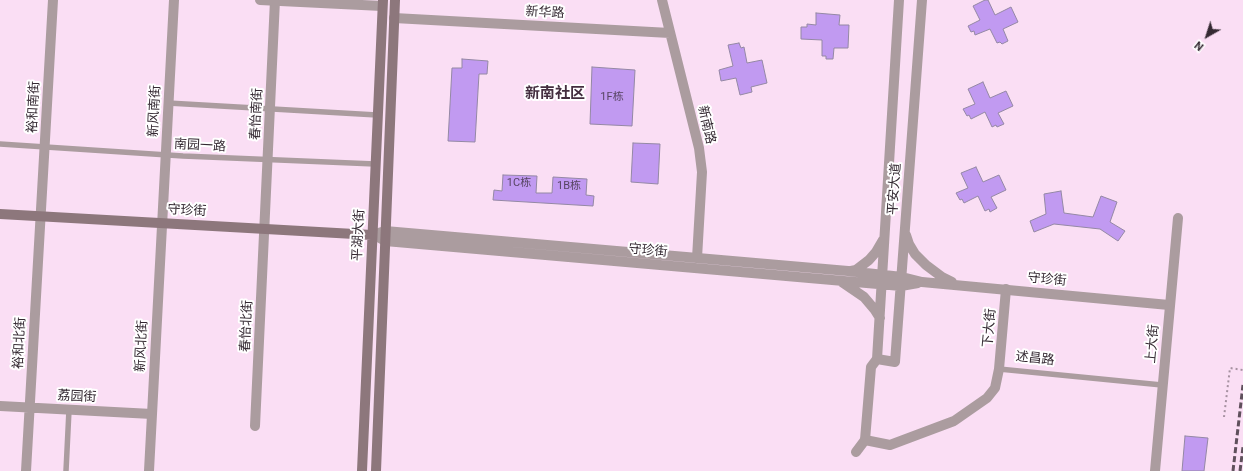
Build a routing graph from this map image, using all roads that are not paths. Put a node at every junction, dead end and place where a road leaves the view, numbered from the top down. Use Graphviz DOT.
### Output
graph roads {
  1 [pos="53,0"];
  2 [pos="174,0"];
  3 [pos="260,0"];
  4 [pos="275,0"];
  5 [pos="395,0"];
  6 [pos="662,0"];
  7 [pos="899,0"];
  8 [pos="922,0"];
  9 [pos="382,3"];
  10 [pos="394,18"];
  11 [pos="670,32"];
  12 [pos="168,103"];
  13 [pos="270,108"];
  14 [pos="378,115"];
  15 [pos="0,144"];
  16 [pos="44,147"];
  17 [pos="166,155"];
  18 [pos="267,160"];
  19 [pos="375,164"];
  20 [pos="0,214"];
  21 [pos="40,216"];
  22 [pos="1178,218"];
  23 [pos="162,223"];
  24 [pos="264,228"];
  25 [pos="905,232"];
  26 [pos="372,235"];
  27 [pos="385,236"];
  28 [pos="884,236"];
  29 [pos="697,258"];
  30 [pos="848,271"];
  31 [pos="882,279"];
  32 [pos="839,280"];
  33 [pos="901,281"];
  34 [pos="958,285"];
  35 [pos="1006,290"];
  36 [pos="1169,305"];
  37 [pos="880,318"];
  38 [pos="877,359"];
  39 [pos="999,369"];
  40 [pos="1162,385"];
  41 [pos="0,406"];
  42 [pos="30,408"];
  43 [pos="68,410"];
  44 [pos="152,414"];
  45 [pos="255,426"];
  46 [pos="865,440"];
  47 [pos="856,452"];
  48 [pos="26,471"];
  49 [pos="66,471"];
  50 [pos="149,471"];
  51 [pos="362,471"];
  52 [pos="376,471"];
  53 [pos="1155,471"];
  1 -- 16 [label="street, 裕和南街"];
  2 -- 12 [label="street, 新风南街"];
  3 -- 4 [label="street"];
  4 -- 9 [label="street"];
  4 -- 13 [label="street, 春怡南街"];
  5 -- 10 [label="main road, 平湖大街"];
  6 -- 11 [label="street, 新南路"];
  7 -- 28 [label="street, 平安大道"];
  8 -- 25 [label="street, 平安大道"];
  9 -- 14 [label="main road, 平湖大街"];
  10 -- 11 [label="street, 新华路"];
  10 -- 27 [label="main road, 平湖大街"];
  11 -- 29 [label="street, 新南路"];
  12 -- 13 [label="lane"];
  12 -- 17 [label="street, 新风南街"];
  13 -- 14 [label="lane"];
  13 -- 18 [label="street, 春怡南街"];
  14 -- 19 [label="main road, 平湖大街"];
  15 -- 16 [label="lane, 南园一路"];
  16 -- 17 [label="lane, 南园一路"];
  16 -- 21 [label="street, 裕和南街"];
  17 -- 18 [label="lane, 南园一路"];
  17 -- 23 [label="street, 新风南街"];
  18 -- 19 [label="lane, 南园一路"];
  18 -- 24 [label="street, 春怡南街"];
  19 -- 26 [label="main road, 平湖大街"];
  20 -- 21 [label="main road, 守珍街"];
  21 -- 23 [label="main road, 守珍街"];
  21 -- 42 [label="street, 裕和北街"];
  22 -- 36 [label="street, 上大街"];
  23 -- 24 [label="main road, 守珍街"];
  23 -- 44 [label="street, 新风北街"];
  24 -- 26 [label="main road, 守珍街"];
  24 -- 45 [label="street, 春怡北街"];
  25 -- 33 [label="street, 平安大道"];
  25 -- 34 [label="street"];
  26 -- 27 [label="street, 守珍街"];
  26 -- 51 [label="main road, 平湖大街"];
  27 -- 29 [label="street, 守珍街"];
  27 -- 32 [label="street, 守珍街"];
  27 -- 52 [label="main road, 平湖大街"];
  28 -- 30 [label="street"];
  28 -- 31 [label="street, 平安大道"];
  29 -- 30 [label="street, 守珍街"];
  30 -- 31 [label="street, 守珍街"];
  31 -- 32 [label="street, 守珍街"];
  31 -- 33 [label="street, 守珍街"];
  31 -- 37 [label="street, 平安大道"];
  32 -- 37 [label="street"];
  33 -- 34 [label="street, 守珍街"];
  33 -- 38 [label="street, 平安大道"];
  34 -- 35 [label="street, 守珍街"];
  35 -- 36 [label="street, 守珍街"];
  35 -- 39 [label="street, 下大街"];
  36 -- 40 [label="street, 上大街"];
  37 -- 38 [label="street, 平安大道"];
  38 -- 46 [label="street, 平安大道"];
  39 -- 40 [label="lane, 述昌路"];
  39 -- 46 [label="street, 述昌路"];
  40 -- 53 [label="street, 上大街"];
  41 -- 42 [label="street, 荔园街"];
  42 -- 43 [label="street, 荔园街"];
  42 -- 48 [label="street, 裕和北街"];
  43 -- 44 [label="street, 荔园街"];
  43 -- 49 [label="lane"];
  44 -- 50 [label="street, 新风北街"];
  46 -- 47 [label="street"];
}
